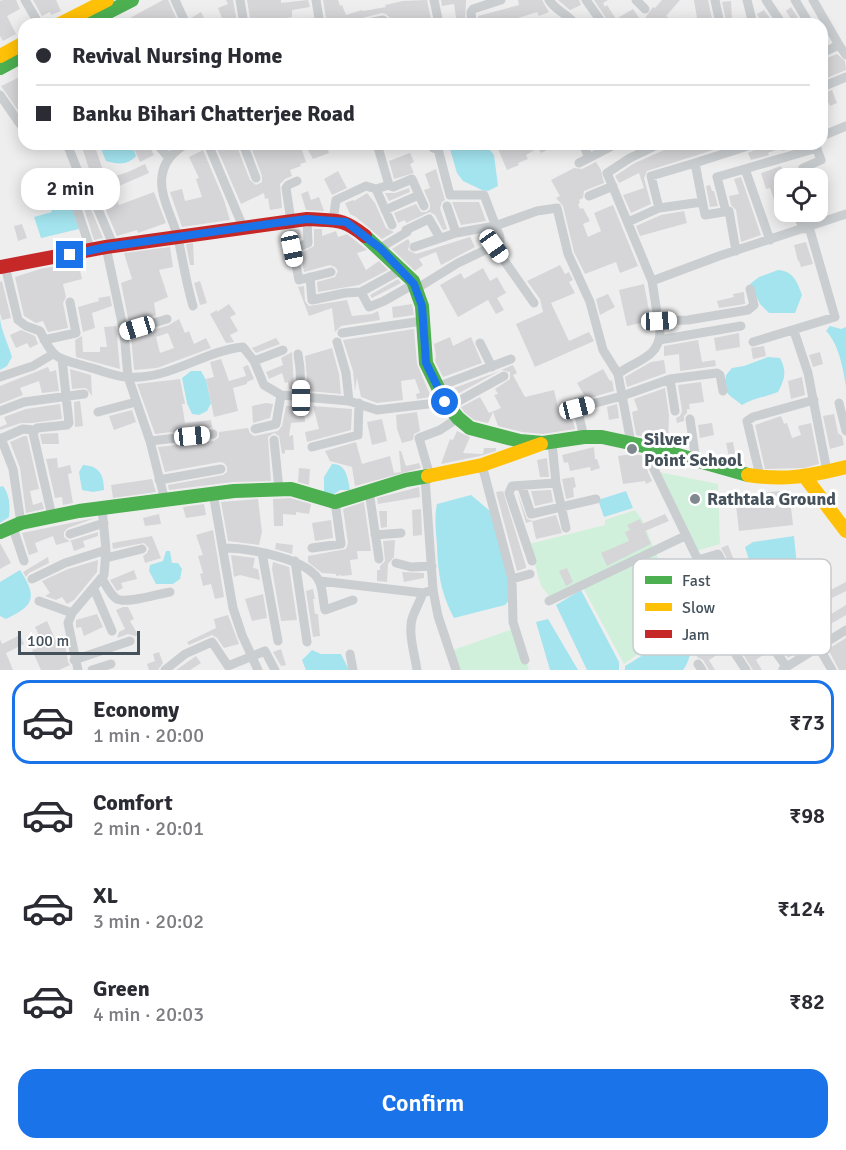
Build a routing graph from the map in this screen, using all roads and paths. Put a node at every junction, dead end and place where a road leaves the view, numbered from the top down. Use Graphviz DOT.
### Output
graph roads {
  1 [pos="25,0"];
  2 [pos="132,0"];
  3 [pos="175,0"];
  4 [pos="240,0"];
  5 [pos="316,0"];
  6 [pos="434,0"];
  7 [pos="501,0"];
  8 [pos="549,0"];
  9 [pos="586,0"];
  10 [pos="636,0"];
  11 [pos="715,0"];
  12 [pos="747,0"];
  13 [pos="766,0"];
  14 [pos="795,0"];
  15 [pos="813,0"];
  16 [pos="100,8"];
  17 [pos="645,9"];
  18 [pos="36,18"];
  19 [pos="75,18"];
  20 [pos="183,18"];
  21 [pos="243,18"];
  22 [pos="318,18"];
  23 [pos="438,18"];
  24 [pos="472,18"];
  25 [pos="570,18"];
  26 [pos="599,18"];
  27 [pos="719,18"];
  28 [pos="752,18"];
  29 [pos="778,18"];
  30 [pos="806,18"];
  31 [pos="823,18"];
  32 [pos="828,26"];
  33 [pos="839,45"];
  34 [pos="18,46"];
  35 [pos="828,50"];
  36 [pos="846,55"];
  37 [pos="0,56"];
  38 [pos="18,58"];
  39 [pos="0,68"];
  40 [pos="846,77"];
  41 [pos="828,84"];
  42 [pos="0,95"];
  43 [pos="18,121"];
  44 [pos="846,126"];
  45 [pos="828,134"];
  46 [pos="69,150"];
  47 [pos="162,150"];
  48 [pos="177,150"];
  49 [pos="211,150"];
  50 [pos="245,150"];
  51 [pos="379,150"];
  52 [pos="438,150"];
  53 [pos="588,150"];
  54 [pos="609,150"];
  55 [pos="639,150"];
  56 [pos="736,150"];
  57 [pos="804,150"];
  58 [pos="817,150"];
  59 [pos="169,158"];
  60 [pos="599,162"];
  61 [pos="579,163"];
  62 [pos="695,164"];
  63 [pos="803,168"];
  64 [pos="745,169"];
  65 [pos="256,178"];
  66 [pos="86,181"];
  67 [pos="297,181"];
  68 [pos="389,185"];
  69 [pos="613,186"];
  70 [pos="376,189"];
  71 [pos="419,195"];
  72 [pos="589,196"];
  73 [pos="702,202"];
  74 [pos="424,206"];
  75 [pos="447,206"];
  76 [pos="659,208"];
  77 [pos="385,210"];
  78 [pos="726,212"];
  79 [pos="844,215"];
  80 [pos="307,219"];
  81 [pos="333,220"];
  82 [pos="828,220"];
  83 [pos="291,221"];
  84 [pos="628,222"];
  85 [pos="802,222"];
  86 [pos="821,222"];
  87 [pos="392,225"];
  88 [pos="495,226"];
  89 [pos="243,227"];
  90 [pos="846,227"];
  91 [pos="806,228"];
  92 [pos="456,233"];
  93 [pos="178,237"];
  94 [pos="440,237"];
  95 [pos="770,240"];
  96 [pos="494,246"];
  97 [pos="110,247"];
  98 [pos="414,247"];
  99 [pos="380,248"];
  100 [pos="91,251"];
  101 [pos="736,251"];
  102 [pos="3,266"];
  103 [pos="401,270"];
  104 [pos="331,272"];
  105 [pos="310,277"];
  106 [pos="652,281"];
  107 [pos="415,286"];
  108 [pos="750,289"];
  109 [pos="361,292"];
  110 [pos="70,302"];
  111 [pos="534,303"];
  112 [pos="193,306"];
  113 [pos="846,313"];
  114 [pos="836,317"];
  115 [pos="167,319"];
  116 [pos="422,321"];
  117 [pos="659,321"];
  118 [pos="741,326"];
  119 [pos="794,331"];
  120 [pos="124,332"];
  121 [pos="342,333"];
  122 [pos="44,340"];
  123 [pos="659,340"];
  124 [pos="337,342"];
  125 [pos="753,342"];
  126 [pos="480,343"];
  127 [pos="283,350"];
  128 [pos="298,354"];
  129 [pos="58,356"];
  130 [pos="511,359"];
  131 [pos="254,361"];
  132 [pos="492,367"];
  133 [pos="618,374"];
  134 [pos="504,376"];
  135 [pos="0,377"];
  136 [pos="128,377"];
  137 [pos="670,379"];
  138 [pos="437,387"];
  139 [pos="723,391"];
  140 [pos="84,394"];
  141 [pos="281,395"];
  142 [pos="67,396"];
  143 [pos="622,396"];
  144 [pos="301,398"];
  145 [pos="814,400"];
  146 [pos="136,402"];
  147 [pos="354,402"];
  148 [pos="447,404"];
  149 [pos="839,404"];
  150 [pos="0,411"];
  151 [pos="675,411"];
  152 [pos="98,412"];
  153 [pos="458,418"];
  154 [pos="690,419"];
  155 [pos="255,429"];
  156 [pos="33,430"];
  157 [pos="846,431"];
  158 [pos="213,434"];
  159 [pos="1,438"];
  160 [pos="584,438"];
  161 [pos="274,440"];
  162 [pos="150,441"];
  163 [pos="547,443"];
  164 [pos="631,443"];
  165 [pos="312,447"];
  166 [pos="653,448"];
  167 [pos="696,460"];
  168 [pos="482,465"];
  169 [pos="846,467"];
  170 [pos="222,469"];
  171 [pos="827,471"];
  172 [pos="428,476"];
  173 [pos="760,476"];
  174 [pos="805,477"];
  175 [pos="159,480"];
  176 [pos="556,483"];
  177 [pos="522,487"];
  178 [pos="279,489"];
  179 [pos="369,491"];
  180 [pos="213,493"];
  181 [pos="596,499"];
  182 [pos="165,501"];
  183 [pos="335,502"];
  184 [pos="563,507"];
  185 [pos="102,508"];
  186 [pos="52,516"];
  187 [pos="104,523"];
  188 [pos="11,527"];
  189 [pos="566,528"];
  190 [pos="846,531"];
  191 [pos="401,533"];
  192 [pos="70,534"];
  193 [pos="375,535"];
  194 [pos="685,536"];
  195 [pos="223,548"];
  196 [pos="312,548"];
  197 [pos="142,549"];
  198 [pos="262,553"];
  199 [pos="106,554"];
  200 [pos="379,559"];
  201 [pos="637,559"];
  202 [pos="697,559"];
  203 [pos="701,559"];
  204 [pos="720,559"];
  205 [pos="24,561"];
  206 [pos="295,561"];
  207 [pos="532,561"];
  208 [pos="633,561"];
  209 [pos="396,563"];
  210 [pos="432,566"];
  211 [pos="530,573"];
  212 [pos="32,579"];
  213 [pos="102,579"];
  214 [pos="512,579"];
  215 [pos="320,581"];
  216 [pos="94,589"];
  217 [pos="433,590"];
  218 [pos="170,592"];
  219 [pos="423,593"];
  220 [pos="353,600"];
  221 [pos="39,601"];
  222 [pos="549,601"];
  223 [pos="72,613"];
  224 [pos="846,630"];
  225 [pos="112,631"];
  226 [pos="831,639"];
  227 [pos="130,641"];
  228 [pos="278,641"];
  229 [pos="307,642"];
  230 [pos="350,654"];
  231 [pos="736,655"];
  232 [pos="775,655"];
  233 [pos="804,655"];
  234 [pos="825,655"];
  235 [pos="252,656"];
  236 [pos="525,660"];
  237 [pos="111,664"];
  238 [pos="74,666"];
  239 [pos="783,668"];
  240 [pos="168,669"];
  241 [pos="92,670"];
  242 [pos="258,670"];
  243 [pos="275,670"];
  244 [pos="353,670"];
  245 [pos="417,670"];
  246 [pos="456,670"];
  247 [pos="746,670"];
  248 [pos="832,670"];
  1 -- 18 [label="street"];
  2 -- 16 [label="main road"];
  3 -- 20 [label="street"];
  4 -- 21 [label="street"];
  5 -- 22 [label="street"];
  6 -- 23 [label="street"];
  7 -- 24 [label="street"];
  8 -- 25 [label="street"];
  9 -- 26 [label="street"];
  10 -- 17 [label="street"];
  11 -- 27 [label="street"];
  12 -- 28 [label="street"];
  13 -- 29 [label="street"];
  14 -- 30 [label="street"];
  15 -- 31 [label="street"];
  16 -- 19 [label="main road"];
  32 -- 33 [label="street"];
  33 -- 35 [label="street"];
  33 -- 36 [label="street"];
  34 -- 37 [label="main road"];
  38 -- 39 [label="main road"];
  40 -- 41 [label="street"];
  42 -- 43 [label="street"];
  44 -- 45 [label="street"];
  46 -- 100 [label="street"];
  47 -- 59 [label="street"];
  48 -- 59 [label="street"];
  49 -- 89 [label="street"];
  50 -- 65 [label="street"];
  51 -- 68 [label="street"];
  52 -- 88 [label="street"];
  53 -- 60 [label="street"];
  54 -- 60 [label="street"];
  55 -- 60 [label="street"];
  56 -- 62 [label="street"];
  57 -- 64 [label="street"];
  58 -- 63 [label="street"];
  59 -- 93 [label="street"];
  60 -- 61 [label="street"];
  60 -- 69 [label="street"];
  62 -- 73 [label="street"];
  62 -- 76 [label="street"];
  64 -- 78 [label="street"];
  64 -- 95 [label="street"];
  66 -- 97 [label="street"];
  67 -- 83 [label="street"];
  68 -- 70 [label="street"];
  68 -- 71 [label="street"];
  69 -- 72 [label="street"];
  69 -- 84 [label="street"];
  70 -- 77 [label="street"];
  70 -- 81 [label="street"];
  71 -- 74 [label="street"];
  71 -- 77 [label="street"];
  73 -- 76 [label="street"];
  73 -- 78 [label="street"];
  75 -- 92 [label="street"];
  76 -- 84 [label="street"];
  77 -- 87 [label="street"];
  78 -- 101 [label="street"];
  79 -- 82 [label="street"];
  79 -- 90 [label="street"];
  80 -- 81 [label="main road"];
  80 -- 83 [label="main road"];
  80 -- 105 [label="street"];
  81 -- 99 [label="main road"];
  83 -- 89 [label="main road"];
  84 -- 106 [label="street"];
  85 -- 91 [label="street"];
  86 -- 91 [label="street"];
  88 -- 92 [label="street"];
  88 -- 96 [label="street"];
  88 -- 133 [label="street"];
  89 -- 93 [label="main road"];
  91 -- 95 [label="street"];
  91 -- 114 [label="street"];
  92 -- 94 [label="street"];
  93 -- 97 [label="main road"];
  93 -- 112 [label="street"];
  94 -- 98 [label="street"];
  94 -- 99 [label="street"];
  95 -- 101 [label="street"];
  96 -- 107 [label="street"];
  96 -- 111 [label="street"];
  97 -- 100 [label="main road"];
  97 -- 120 [label="street"];
  99 -- 103 [label="main road"];
  100 -- 102 [label="main road"];
  101 -- 106 [label="street"];
  102 -- 122 [label="street"];
  103 -- 107 [label="main road"];
  103 -- 109 [label="street"];
  104 -- 105 [label="street"];
  105 -- 109 [label="street"];
  106 -- 117 [label="street"];
  107 -- 109 [label="street"];
  107 -- 116 [label="main road"];
  108 -- 117 [label="street"];
  110 -- 122 [label="street"];
  113 -- 114 [label="street"];
  114 -- 119 [label="street"];
  115 -- 120 [label="street"];
  116 -- 121 [label="street"];
  116 -- 138 [label="main road"];
  117 -- 123 [label="street"];
  118 -- 123 [label="street"];
  119 -- 125 [label="street"];
  119 -- 145 [label="street"];
  120 -- 136 [label="street"];
  122 -- 129 [label="street"];
  123 -- 133 [label="street"];
  124 -- 147 [label="street"];
  126 -- 132 [label="street"];
  127 -- 131 [label="street"];
  128 -- 144 [label="street"];
  129 -- 135 [label="street"];
  129 -- 136 [label="street"];
  129 -- 142 [label="street"];
  130 -- 132 [label="street"];
  131 -- 136 [label="street"];
  131 -- 141 [label="street"];
  132 -- 138 [label="street"];
  133 -- 143 [label="street"];
  134 -- 148 [label="street"];
  136 -- 146 [label="street"];
  137 -- 139 [label="street"];
  137 -- 143 [label="street"];
  137 -- 151 [label="street"];
  138 -- 148 [label="main road"];
  140 -- 142 [label="street"];
  141 -- 144 [label="street"];
  141 -- 155 [label="street"];
  142 -- 150 [label="street"];
  142 -- 156 [label="street"];
  143 -- 160 [label="street"];
  143 -- 164 [label="street"];
  144 -- 147 [label="street"];
  145 -- 171 [label="street"];
  145 -- 173 [label="street"];
  146 -- 152 [label="street"];
  146 -- 162 [label="street"];
  147 -- 148 [label="street"];
  147 -- 165 [label="street"];
  148 -- 153 [label="main road"];
  149 -- 157 [label="street"];
  153 -- 163 [label="main road"];
  153 -- 172 [label="street"];
  154 -- 167 [label="street"];
  156 -- 159 [label="street"];
  156 -- 186 [label="street"];
  158 -- 162 [label="street"];
  159 -- 188 [label="street"];
  160 -- 163 [label="main road"];
  160 -- 164 [label="main road"];
  161 -- 178 [label="street"];
  162 -- 175 [label="street"];
  163 -- 168 [label="main road"];
  163 -- 176 [label="street"];
  164 -- 166 [label="main road"];
  166 -- 167 [label="main road"];
  166 -- 194 [label="street"];
  167 -- 173 [label="main road"];
  168 -- 172 [label="main road"];
  168 -- 214 [label="street"];
  169 -- 171 [label="main road"];
  170 -- 175 [label="street"];
  171 -- 174 [label="main road"];
  172 -- 179 [label="main road"];
  172 -- 210 [label="street"];
  173 -- 174 [label="main road"];
  174 -- 190 [label="main road"];
  175 -- 182 [label="street"];
  176 -- 177 [label="street"];
  176 -- 184 [label="street"];
  177 -- 184 [label="street"];
  177 -- 207 [label="street"];
  178 -- 180 [label="main road"];
  178 -- 183 [label="main road"];
  179 -- 183 [label="main road"];
  179 -- 193 [label="street"];
  180 -- 182 [label="main road"];
  180 -- 195 [label="street"];
  181 -- 184 [label="street"];
  182 -- 185 [label="main road"];
  183 -- 196 [label="street"];
  184 -- 189 [label="street"];
  185 -- 186 [label="main road"];
  185 -- 187 [label="street"];
  186 -- 188 [label="main road"];
  187 -- 192 [label="street"];
  187 -- 199 [label="street"];
  188 -- 205 [label="street"];
  191 -- 193 [label="street"];
  193 -- 200 [label="street"];
  194 -- 201 [label="street"];
  194 -- 202 [label="street"];
  195 -- 198 [label="street"];
  195 -- 235 [label="street"];
  197 -- 199 [label="street"];
  198 -- 206 [label="street"];
  198 -- 228 [label="street"];
  199 -- 212 [label="street"];
  199 -- 213 [label="street"];
  203 -- 204 [label="street"];
  206 -- 215 [label="street"];
  206 -- 229 [label="street"];
  208 -- 222 [label="street"];
  209 -- 210 [label="street"];
  210 -- 217 [label="street"];
  211 -- 214 [label="street"];
  213 -- 216 [label="street"];
  213 -- 218 [label="street"];
  214 -- 236 [label="street"];
  215 -- 219 [label="street"];
  215 -- 220 [label="street"];
  216 -- 223 [label="street"];
  216 -- 225 [label="street"];
  217 -- 219 [label="street"];
  217 -- 246 [label="street"];
  219 -- 245 [label="street"];
  221 -- 223 [label="street"];
  223 -- 238 [label="street"];
  224 -- 226 [label="street"];
  227 -- 238 [label="street"];
  230 -- 244 [label="street"];
  231 -- 247 [label="street"];
  232 -- 239 [label="street"];
  233 -- 239 [label="street"];
  234 -- 248 [label="street"];
  235 -- 240 [label="street"];
  235 -- 242 [label="street"];
  235 -- 243 [label="street"];
  237 -- 241 [label="street"];
}
